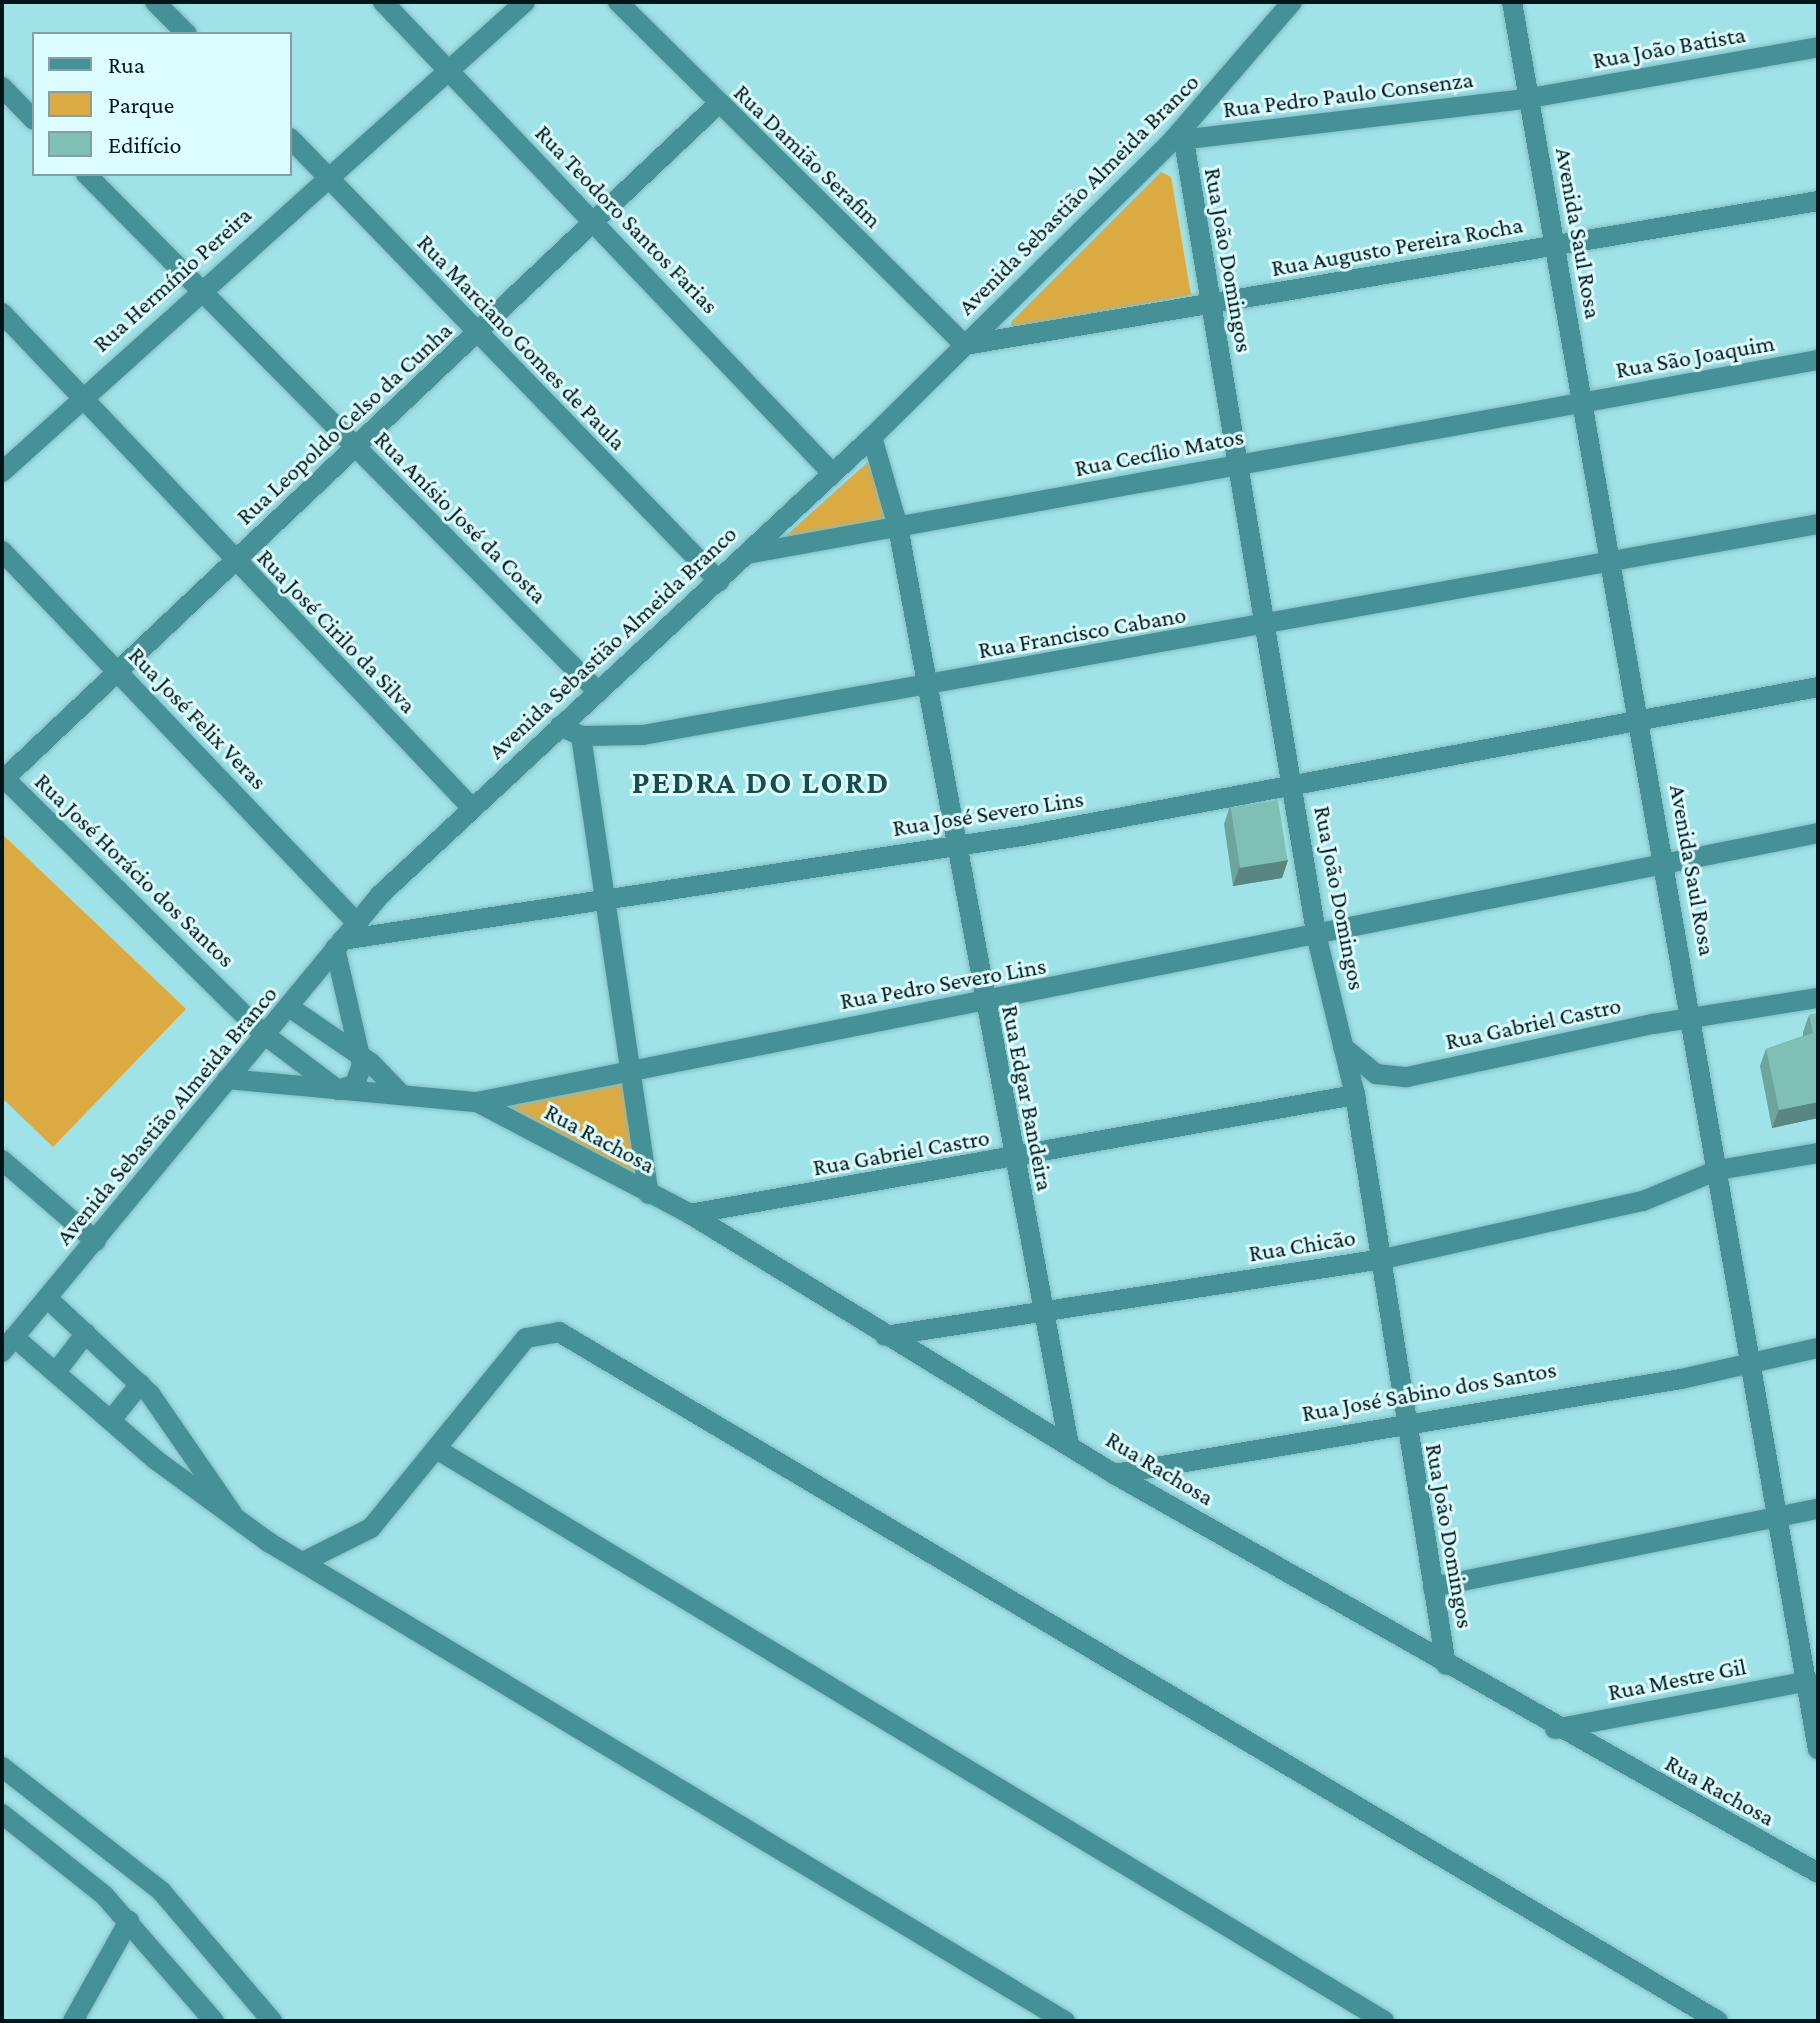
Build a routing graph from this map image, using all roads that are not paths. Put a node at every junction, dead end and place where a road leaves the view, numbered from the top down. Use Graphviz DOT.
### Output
graph roads {
  1 [pos="155,2"];
  2 [pos="383,2"];
  3 [pos="525,2"];
  4 [pos="618,2"];
  5 [pos="1292,2"];
  6 [pos="1512,2"];
  7 [pos="185,32"];
  8 [pos="1818,47"];
  9 [pos="447,71"];
  10 [pos="2,87"];
  11 [pos="1530,98"];
  12 [pos="718,104"];
  13 [pos="32,118"];
  14 [pos="292,140"];
  15 [pos="1178,141"];
  16 [pos="327,175"];
  17 [pos="88,176"];
  18 [pos="1818,201"];
  19 [pos="597,221"];
  20 [pos="1554,246"];
  21 [pos="198,290"];
  22 [pos="1208,304"];
  23 [pos="2,313"];
  24 [pos="477,336"];
  25 [pos="965,345"];
  26 [pos="1818,360"];
  27 [pos="81,398"];
  28 [pos="1581,402"];
  29 [pos="872,437"];
  30 [pos="356,449"];
  31 [pos="1241,462"];
  32 [pos="2,472"];
  33 [pos="832,473"];
  34 [pos="1818,524"];
  35 [pos="898,527"];
  36 [pos="2,551"];
  37 [pos="747,554"];
  38 [pos="233,561"];
  39 [pos="1614,562"];
  40 [pos="719,581"];
  41 [pos="1266,625"];
  42 [pos="118,672"];
  43 [pos="929,686"];
  44 [pos="1818,687"];
  45 [pos="597,691"];
  46 [pos="1640,721"];
  47 [pos="560,726"];
  48 [pos="581,736"];
  49 [pos="3,778"];
  50 [pos="1292,786"];
  51 [pos="472,808"];
  52 [pos="1818,833"];
  53 [pos="956,845"];
  54 [pos="1664,861"];
  55 [pos="607,900"];
  56 [pos="356,922"];
  57 [pos="1317,938"];
  58 [pos="338,944"];
  59 [pos="1818,998"];
  60 [pos="982,1002"];
  61 [pos="289,1007"];
  62 [pos="1695,1019"];
  63 [pos="265,1035"];
  64 [pos="1343,1047"];
  65 [pos="357,1054"];
  66 [pos="632,1066"];
  67 [pos="227,1079"];
  68 [pos="338,1090"];
  69 [pos="400,1093"];
  70 [pos="1355,1095"];
  71 [pos="477,1102"];
  72 [pos="1818,1153"];
  73 [pos="1013,1159"];
  74 [pos="2,1160"];
  75 [pos="1718,1170"];
  76 [pos="649,1194"];
  77 [pos="690,1214"];
  78 [pos="96,1241"];
  79 [pos="1383,1259"];
  80 [pos="47,1298"];
  81 [pos="1042,1310"];
  82 [pos="86,1333"];
  83 [pos="885,1336"];
  84 [pos="8,1344"];
  85 [pos="1818,1348"];
  86 [pos="1752,1360"];
  87 [pos="56,1372"];
  88 [pos="140,1384"];
  89 [pos="112,1419"];
  90 [pos="1402,1421"];
  91 [pos="1068,1440"];
  92 [pos="438,1450"];
  93 [pos="1114,1474"];
  94 [pos="1818,1509"];
  95 [pos="232,1513"];
  96 [pos="1777,1516"];
  97 [pos="303,1562"];
  98 [pos="1433,1587"];
  99 [pos="1446,1665"];
  100 [pos="1811,1670"];
  101 [pos="1555,1729"];
  102 [pos="1818,1749"];
  103 [pos="2,1767"];
  104 [pos="2,1814"];
  105 [pos="1818,1873"];
  106 [pos="129,1921"];
  107 [pos="73,2021"];
  108 [pos="214,2021"];
  109 [pos="272,2021"];
  110 [pos="1065,2021"];
  111 [pos="1384,2021"];
  112 [pos="1718,2021"];
  1 -- 7 [label="street"];
  2 -- 9 [label="street, Rua Teodoro Santos Farias"];
  3 -- 9 [label="street, Rua Hermínio Pereira"];
  4 -- 12 [label="street, Rua Damião Serafim"];
  5 -- 15 [label="street, Avenida Sebastião Almeida Branco"];
  6 -- 11 [label="street, Avenida Saul Rosa"];
  8 -- 11 [label="street, Rua João Batista"];
  9 -- 16 [label="street, Rua Hermínio Pereira"];
  9 -- 19 [label="street, Rua Teodoro Santos Farias"];
  10 -- 13 [label="street"];
  11 -- 15 [label="street, Rua Pedro Paulo Consenza"];
  11 -- 20 [label="street, Avenida Saul Rosa"];
  12 -- 19 [label="street, Rua Leopoldo Celso da Cunha"];
  12 -- 25 [label="street, Rua Damião Serafim"];
  14 -- 16 [label="street, Rua Marciano Gomes de Paula"];
  15 -- 22 [label="street, Rua João Domingos"];
  15 -- 25 [label="street, Avenida Sebastião Almeida Branco"];
  16 -- 21 [label="street, Rua Hermínio Pereira"];
  16 -- 24 [label="street, Rua Marciano Gomes de Paula"];
  17 -- 21 [label="street, Rua Anísio José da Costa"];
  18 -- 20 [label="street, Rua Augusto Pereira Rocha"];
  19 -- 24 [label="street, Rua Leopoldo Celso da Cunha"];
  19 -- 33 [label="street, Rua Teodoro Santos Farias"];
  20 -- 22 [label="street, Rua Augusto Pereira Rocha"];
  20 -- 28 [label="street, Avenida Saul Rosa"];
  21 -- 27 [label="street, Rua Hermínio Pereira"];
  21 -- 30 [label="street, Rua Anísio José da Costa"];
  22 -- 25 [label="street, Rua Augusto Pereira Rocha"];
  22 -- 31 [label="street, Rua João Domingos"];
  23 -- 27 [label="street, Rua José Cirilo da Silva"];
  24 -- 30 [label="street, Rua Leopoldo Celso da Cunha"];
  24 -- 40 [label="street, Rua Marciano Gomes de Paula"];
  25 -- 29 [label="street, Avenida Sebastião Almeida Branco"];
  26 -- 28 [label="street, Rua São Joaquim"];
  27 -- 32 [label="street, Rua Hermínio Pereira"];
  27 -- 38 [label="street, Rua José Cirilo da Silva"];
  28 -- 31 [label="street, Rua Cecílio Matos"];
  28 -- 39 [label="street, Avenida Saul Rosa"];
  29 -- 33 [label="street, Avenida Sebastião Almeida Branco"];
  29 -- 35 [label="street, Rua Edgar Bandeira"];
  30 -- 38 [label="street, Rua Leopoldo Celso da Cunha"];
  30 -- 45 [label="street, Rua Anísio José da Costa"];
  31 -- 35 [label="street, Rua Cecílio Matos"];
  31 -- 41 [label="street, Rua João Domingos"];
  33 -- 37 [label="street, Avenida Sebastião Almeida Branco"];
  34 -- 39 [label="street, Rua Francisco Cabano"];
  35 -- 37 [label="street, Rua Cecílio Matos"];
  35 -- 43 [label="street, Rua Edgar Bandeira"];
  36 -- 42 [label="street, Rua José Felix Veras"];
  37 -- 40 [label="street, Avenida Sebastião Almeida Branco"];
  38 -- 42 [label="street, Rua Leopoldo Celso da Cunha"];
  38 -- 51 [label="street, Rua José Cirilo da Silva"];
  39 -- 41 [label="street, Rua Francisco Cabano"];
  39 -- 46 [label="street, Avenida Saul Rosa"];
  40 -- 45 [label="street, Avenida Sebastião Almeida Branco"];
  41 -- 43 [label="street, Rua Francisco Cabano"];
  41 -- 50 [label="street, Rua João Domingos"];
  42 -- 49 [label="street, Rua Leopoldo Celso da Cunha"];
  42 -- 56 [label="street, Rua José Felix Veras"];
  43 -- 48 [label="street, Rua Francisco Cabano"];
  43 -- 53 [label="street, Rua Edgar Bandeira"];
  44 -- 46 [label="street, Rua José Severo Lins"];
  45 -- 47 [label="street, Avenida Sebastião Almeida Branco"];
  46 -- 50 [label="street, Rua José Severo Lins"];
  46 -- 54 [label="street, Avenida Saul Rosa"];
  47 -- 48 [label="street, Rua Francisco Cabano"];
  47 -- 51 [label="street, Avenida Sebastião Almeida Branco"];
  48 -- 55 [label="street"];
  49 -- 63 [label="street, Rua José Horácio dos Santos"];
  50 -- 53 [label="street, Rua José Severo Lins"];
  50 -- 57 [label="street, Rua João Domingos"];
  51 -- 56 [label="street, Avenida Sebastião Almeida Branco"];
  52 -- 54 [label="street, Rua Pedro Severo Lins"];
  53 -- 55 [label="street, Rua José Severo Lins"];
  53 -- 60 [label="street, Rua Edgar Bandeira"];
  54 -- 57 [label="street, Rua Pedro Severo Lins"];
  54 -- 62 [label="street, Avenida Saul Rosa"];
  55 -- 58 [label="street, Rua José Severo Lins"];
  55 -- 66 [label="street"];
  56 -- 58 [label="street, Avenida Sebastião Almeida Branco"];
  57 -- 60 [label="street, Rua Pedro Severo Lins"];
  57 -- 64 [label="street, Rua João Domingos"];
  58 -- 61 [label="street, Avenida Sebastião Almeida Branco"];
  58 -- 65 [label="street"];
  59 -- 62 [label="street, Rua Gabriel Castro"];
  60 -- 66 [label="street, Rua Pedro Severo Lins"];
  60 -- 73 [label="street, Rua Edgar Bandeira"];
  61 -- 63 [label="street, Avenida Sebastião Almeida Branco"];
  61 -- 65 [label="street"];
  62 -- 64 [label="street, Rua Gabriel Castro"];
  62 -- 75 [label="street, Avenida Saul Rosa"];
  63 -- 67 [label="street, Avenida Sebastião Almeida Branco"];
  63 -- 68 [label="street"];
  64 -- 70 [label="street, Rua João Domingos"];
  65 -- 68 [label="street"];
  65 -- 69 [label="street"];
  66 -- 71 [label="street, Rua Pedro Severo Lins"];
  66 -- 76 [label="street"];
  67 -- 68 [label="street, Rua Pedro Severo Lins"];
  67 -- 78 [label="street, Avenida Sebastião Almeida Branco"];
  68 -- 69 [label="street, Rua Pedro Severo Lins"];
  69 -- 71 [label="street, Rua Pedro Severo Lins"];
  70 -- 73 [label="street, Rua Gabriel Castro"];
  70 -- 79 [label="street, Rua João Domingos"];
  71 -- 76 [label="street, Rua Rachosa"];
  72 -- 75 [label="street, Rua Chicão"];
  73 -- 77 [label="street, Rua Gabriel Castro"];
  73 -- 81 [label="street, Rua Edgar Bandeira"];
  74 -- 78 [label="street"];
  75 -- 79 [label="street, Rua Chicão"];
  75 -- 86 [label="street, Avenida Saul Rosa"];
  76 -- 77 [label="street, Rua Rachosa"];
  77 -- 83 [label="street, Rua Rachosa"];
  78 -- 80 [label="street, Avenida Sebastião Almeida Branco"];
  79 -- 81 [label="street, Rua Chicão"];
  79 -- 90 [label="street, Rua João Domingos"];
  80 -- 82 [label="street"];
  80 -- 84 [label="street, Avenida Sebastião Almeida Branco"];
  81 -- 83 [label="street, Rua Chicão"];
  81 -- 91 [label="street, Rua Edgar Bandeira"];
  82 -- 87 [label="street"];
  82 -- 88 [label="street"];
  83 -- 91 [label="street, Rua Rachosa"];
  84 -- 87 [label="street"];
  85 -- 86 [label="street, Rua José Sabino dos Santos"];
  86 -- 90 [label="street, Rua José Sabino dos Santos"];
  86 -- 96 [label="street, Avenida Saul Rosa"];
  87 -- 89 [label="street"];
  88 -- 89 [label="street"];
  88 -- 95 [label="street"];
  89 -- 95 [label="street"];
  90 -- 93 [label="street, Rua José Sabino dos Santos"];
  90 -- 98 [label="street, Rua João Domingos"];
  91 -- 93 [label="street, Rua Rachosa"];
  92 -- 97 [label="street"];
  92 -- 111 [label="street"];
  92 -- 112 [label="street"];
  93 -- 99 [label="street, Rua Rachosa"];
  94 -- 96 [label="street"];
  95 -- 97 [label="street"];
  96 -- 98 [label="street"];
  96 -- 100 [label="street, Avenida Saul Rosa"];
  97 -- 110 [label="street"];
  98 -- 99 [label="street, Rua João Domingos"];
  99 -- 101 [label="street, Rua Rachosa"];
  100 -- 101 [label="street, Rua Mestre Gil"];
  100 -- 102 [label="street, Avenida Saul Rosa"];
  101 -- 105 [label="street, Rua Rachosa"];
  103 -- 109 [label="street"];
  104 -- 106 [label="street"];
  106 -- 107 [label="street"];
  106 -- 108 [label="street"];
}
